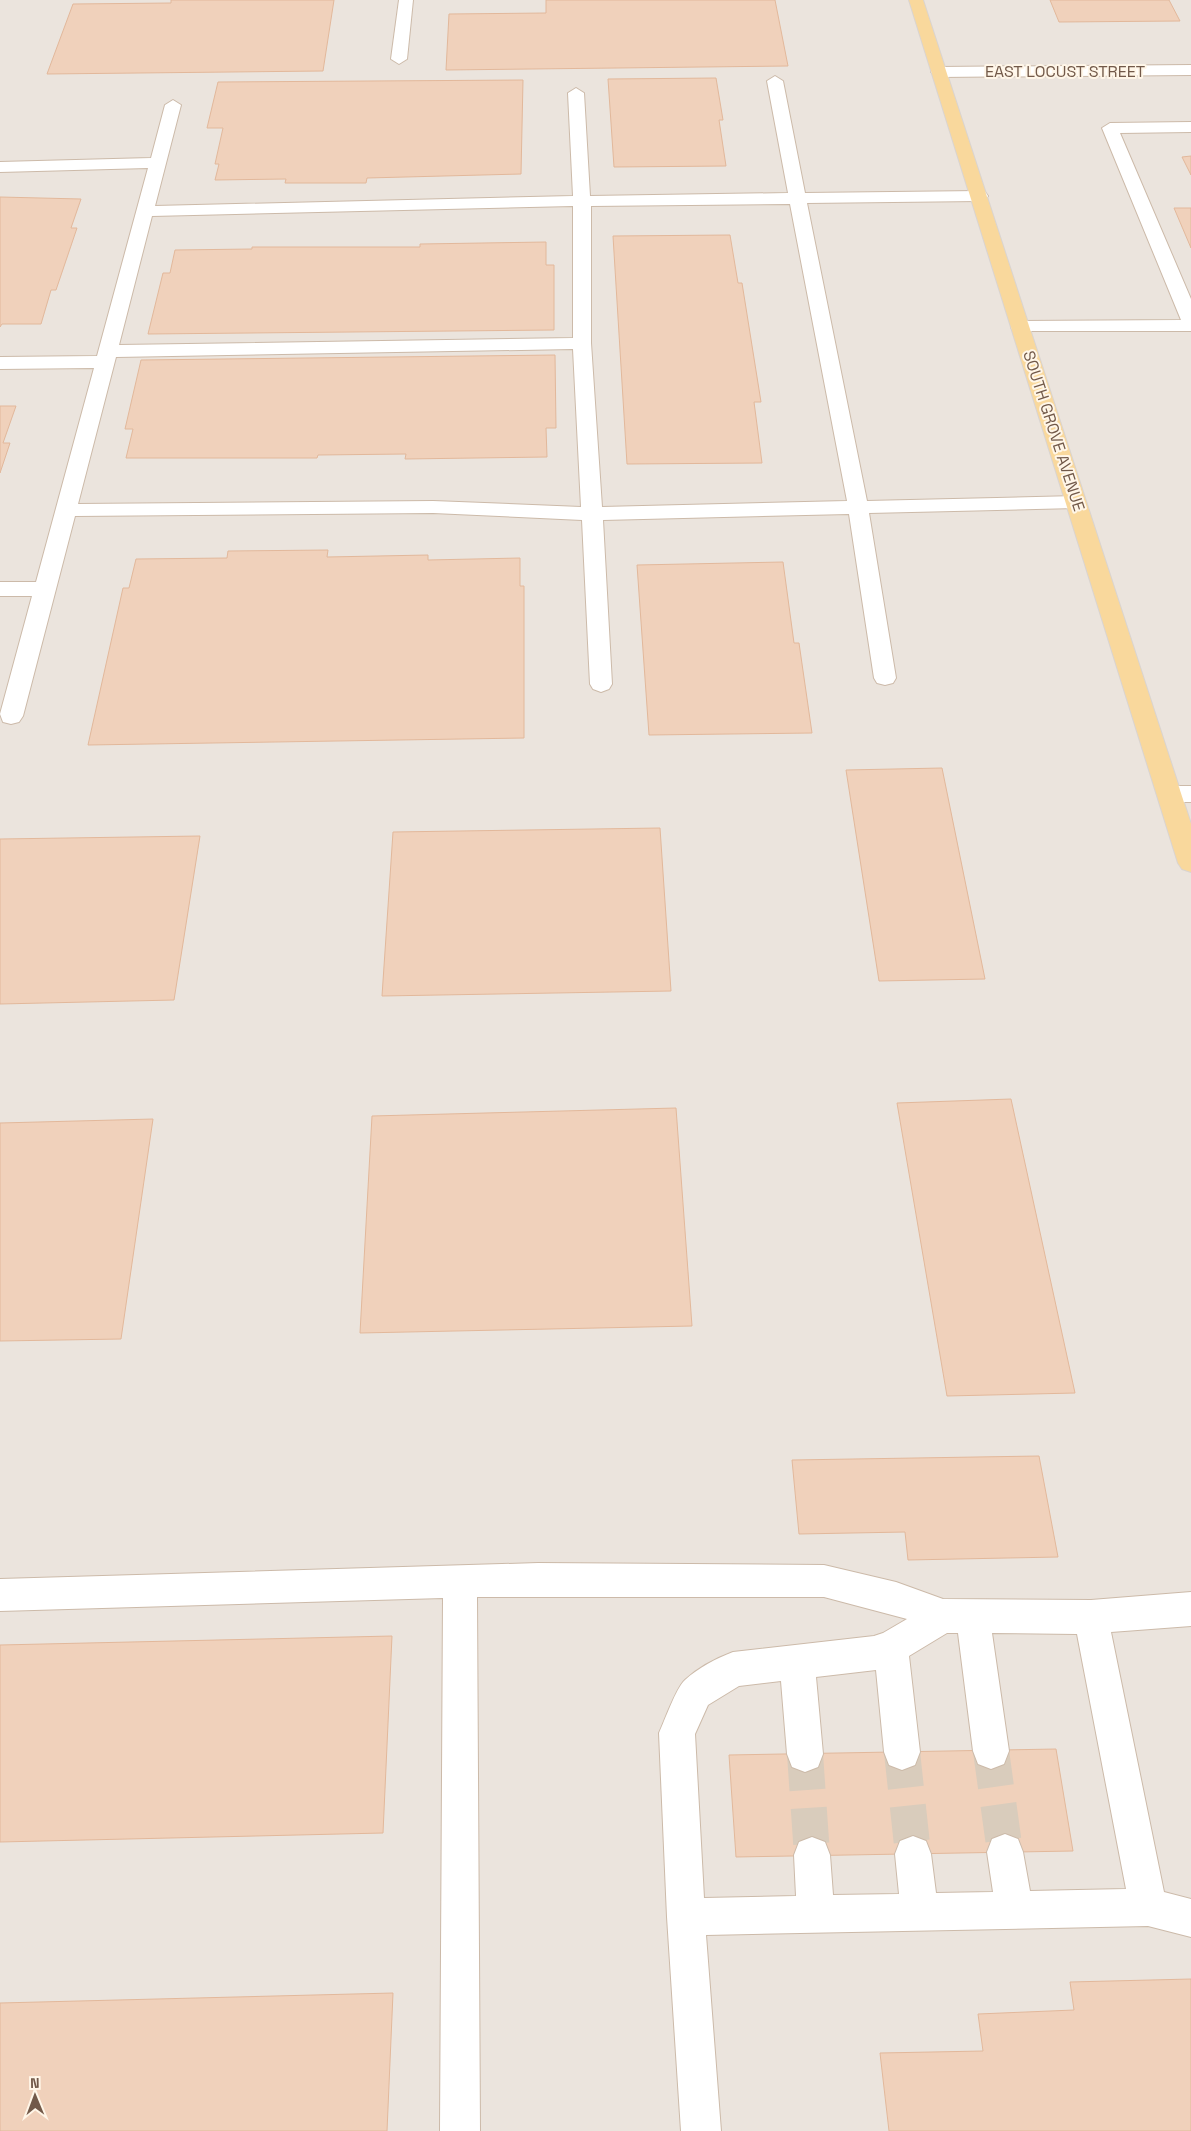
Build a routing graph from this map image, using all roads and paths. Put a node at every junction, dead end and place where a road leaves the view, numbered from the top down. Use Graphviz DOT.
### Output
graph roads {
  1 [pos="406,0"];
  2 [pos="916,0"];
  3 [pos="399,59"];
  4 [pos="1191,70"];
  5 [pos="939,72"];
  6 [pos="775,81"];
  7 [pos="576,93"];
  8 [pos="173,104"];
  9 [pos="1191,127"];
  10 [pos="156,163"];
  11 [pos="0,167"];
  12 [pos="979,196"];
  13 [pos="799,198"];
  14 [pos="582,201"];
  15 [pos="145,211"];
  16 [pos="1191,323"];
  17 [pos="1020,327"];
  18 [pos="582,342"];
  19 [pos="106,357"];
  20 [pos="0,362"];
  21 [pos="1076,502"];
  22 [pos="858,507"];
  23 [pos="66,510"];
  24 [pos="592,514"];
  25 [pos="0,589"];
  26 [pos="45,589"];
  27 [pos="884,678"];
  28 [pos="601,684"];
  29 [pos="11,716"];
  30 [pos="1180,794"];
  31 [pos="1191,863"];
  32 [pos="460,1581"];
  33 [pos="0,1595"];
  34 [pos="1191,1609"];
  35 [pos="958,1617"];
  36 [pos="1091,1617"];
  37 [pos="890,1648"];
  38 [pos="797,1661"];
  39 [pos="991,1751"];
  40 [pos="902,1752"];
  41 [pos="805,1754"];
  42 [pos="1005,1852"];
  43 [pos="913,1854"];
  44 [pos="812,1856"];
  45 [pos="1148,1907"];
  46 [pos="1014,1909"];
  47 [pos="920,1913"];
  48 [pos="816,1915"];
  49 [pos="686,1917"];
  50 [pos="1191,1918"];
  51 [pos="460,2131"];
  52 [pos="701,2131"];
  1 -- 3 [label="street"];
  2 -- 5 [label="main road, SOUTH GROVE AVENUE"];
  4 -- 5 [label="street, EAST LOCUST STREET"];
  5 -- 12 [label="main road, SOUTH GROVE AVENUE"];
  6 -- 13 [label="street"];
  7 -- 14 [label="street"];
  8 -- 10 [label="street"];
  9 -- 16 [label="street"];
  10 -- 11 [label="street"];
  10 -- 15 [label="street"];
  12 -- 13 [label="street"];
  12 -- 17 [label="main road, SOUTH GROVE AVENUE"];
  13 -- 14 [label="street"];
  13 -- 22 [label="street"];
  14 -- 15 [label="street"];
  14 -- 18 [label="street"];
  15 -- 19 [label="street"];
  16 -- 17 [label="street"];
  17 -- 21 [label="main road, SOUTH GROVE AVENUE"];
  18 -- 19 [label="street"];
  18 -- 24 [label="street"];
  19 -- 20 [label="street"];
  19 -- 23 [label="street"];
  21 -- 22 [label="street"];
  21 -- 30 [label="main road, SOUTH GROVE AVENUE"];
  22 -- 24 [label="street"];
  22 -- 27 [label="street"];
  23 -- 24 [label="street"];
  23 -- 26 [label="street"];
  24 -- 28 [label="street"];
  25 -- 26 [label="street"];
  26 -- 29 [label="street"];
  30 -- 31 [label="main road, SOUTH GROVE AVENUE"];
  32 -- 33 [label="street"];
  32 -- 35 [label="street"];
  32 -- 51 [label="street"];
  34 -- 36 [label="street"];
  35 -- 36 [label="street"];
  35 -- 37 [label="street"];
  35 -- 39 [label="street"];
  36 -- 45 [label="street"];
  37 -- 38 [label="street"];
  37 -- 40 [label="street"];
  38 -- 41 [label="street"];
  38 -- 49 [label="street"];
  42 -- 46 [label="street"];
  43 -- 47 [label="street"];
  44 -- 48 [label="street"];
  45 -- 46 [label="street"];
  45 -- 50 [label="street"];
  46 -- 47 [label="street"];
  47 -- 48 [label="street"];
  48 -- 49 [label="street"];
  49 -- 52 [label="street"];
}
